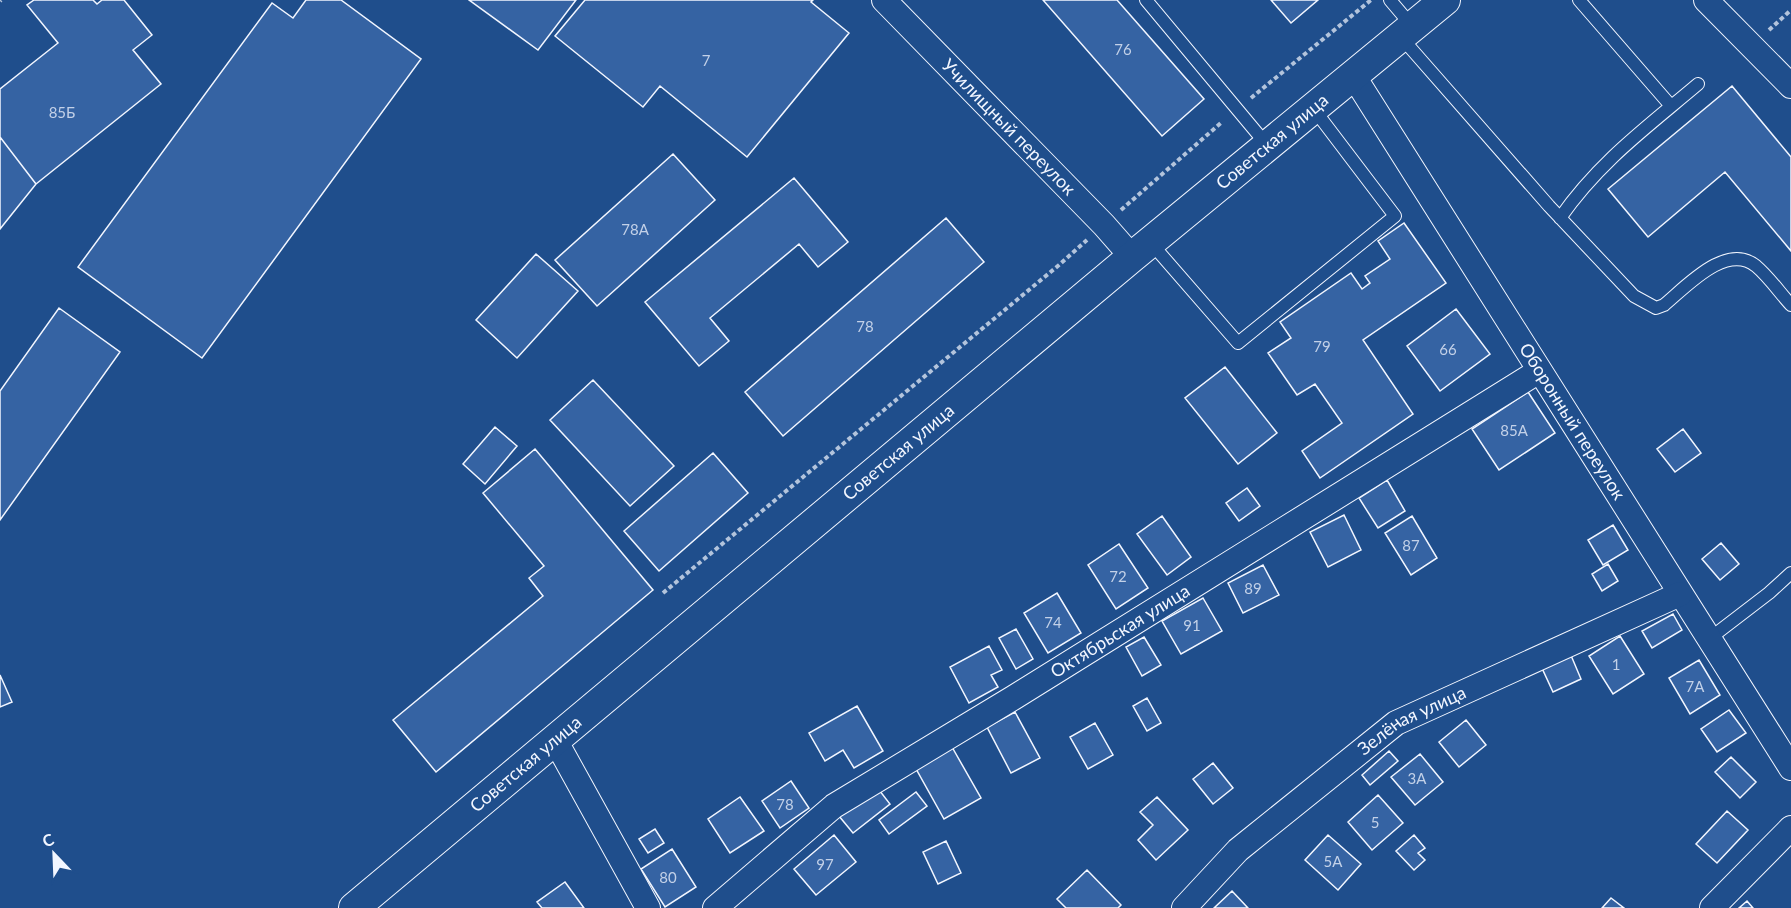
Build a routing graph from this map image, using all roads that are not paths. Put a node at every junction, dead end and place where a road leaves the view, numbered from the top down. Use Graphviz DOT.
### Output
graph roads {
  1 [pos="884,0"];
  2 [pos="1146,0"];
  3 [pos="1390,0"];
  4 [pos="1445,0"];
  5 [pos="1579,0"];
  6 [pos="1706,0"];
  7 [pos="1406,31"];
  8 [pos="1353,75"];
  9 [pos="1698,84"];
  10 [pos="1791,86"];
  11 [pos="1671,106"];
  12 [pos="1313,108"];
  13 [pos="1268,145"];
  14 [pos="1560,218"];
  15 [pos="1141,249"];
  16 [pos="1791,305"];
  17 [pos="1539,371"];
  18 [pos="1791,573"];
  19 [pos="1680,594"];
  20 [pos="1708,639"];
  21 [pos="554,738"];
  22 [pos="1791,768"];
  23 [pos="1791,828"];
  24 [pos="354,908"];
  25 [pos="648,908"];
  26 [pos="715,908"];
  27 [pos="1184,908"];
  28 [pos="1712,908"];
  1 -- 15 [label="street, Училищный переулок"];
  2 -- 13 [label="lane"];
  3 -- 7 [label="lane"];
  4 -- 7 [label="street, Советская улица"];
  5 -- 11 [label="lane"];
  6 -- 10 [label="street"];
  7 -- 8 [label="street, Советская улица"];
  7 -- 14 [label="lane"];
  8 -- 12 [label="street, Советская улица"];
  8 -- 17 [label="street, Оборонный переулок"];
  9 -- 11 [label="lane"];
  11 -- 14 [label="lane"];
  12 -- 13 [label="street, Советская улица"];
  12 -- 15 [label="lane"];
  13 -- 15 [label="street, Советская улица"];
  14 -- 16 [label="lane"];
  15 -- 21 [label="street, Советская улица"];
  17 -- 19 [label="street, Оборонный переулок"];
  17 -- 26 [label="street, Октябрьская улица"];
  18 -- 20 [label="lane"];
  19 -- 20 [label="street, Оборонный переулок"];
  19 -- 27 [label="street, Зелёная улица"];
  20 -- 22 [label="street, Оборонный переулок"];
  21 -- 24 [label="street, Советская улица"];
  21 -- 25 [label="street"];
  23 -- 28 [label="street"];
}
